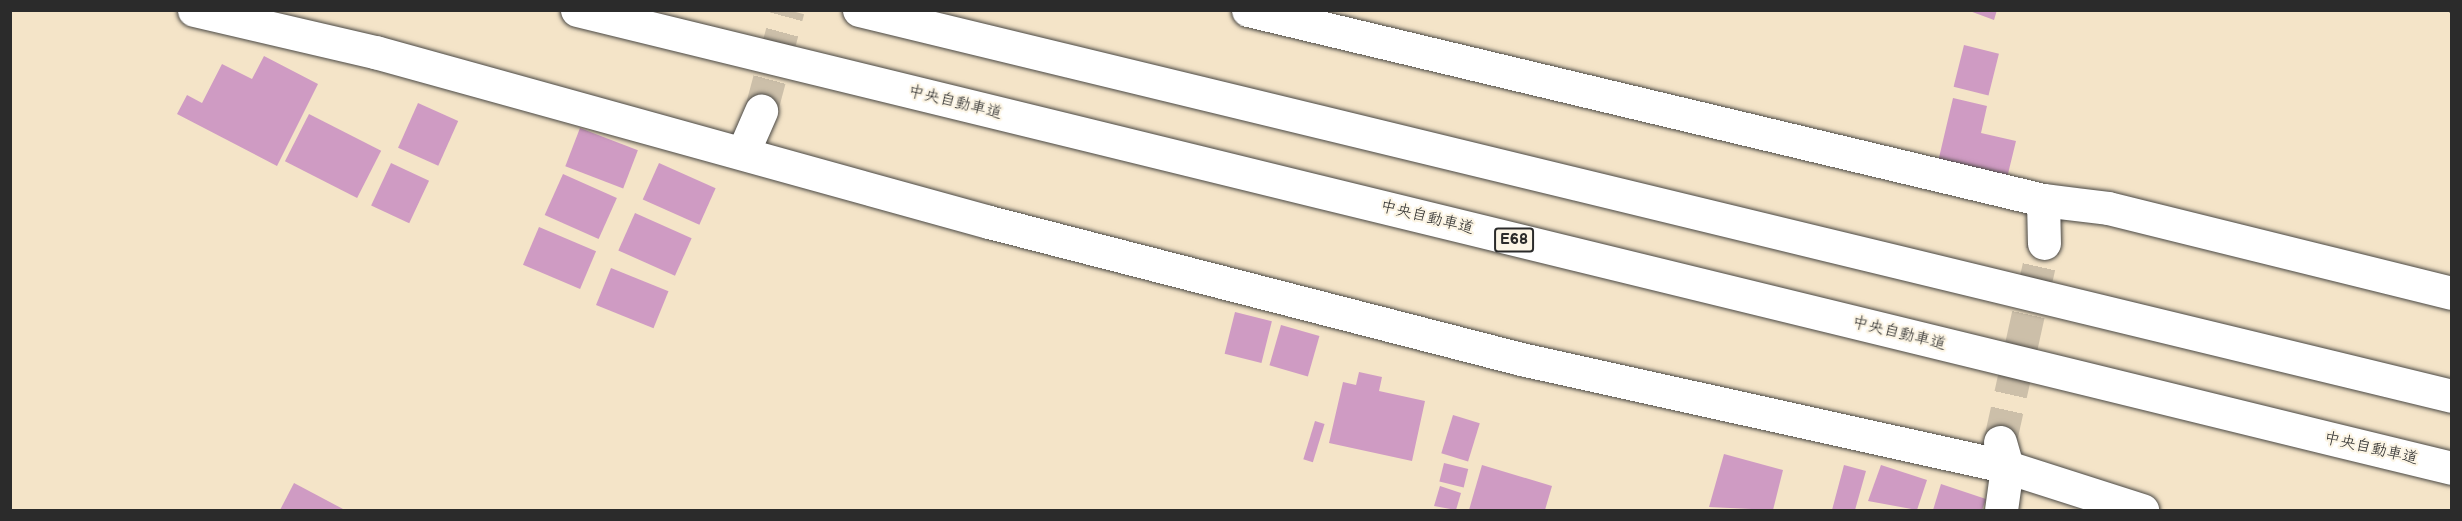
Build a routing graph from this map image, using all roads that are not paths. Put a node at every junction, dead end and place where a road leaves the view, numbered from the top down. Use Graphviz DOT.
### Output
graph roads {
  1 [pos="194,10"];
  2 [pos="577,10"];
  3 [pos="859,10"];
  4 [pos="1248,10"];
  5 [pos="761,111"];
  6 [pos="744,150"];
  7 [pos="2043,200"];
  8 [pos="2044,243"];
  9 [pos="2451,293"];
  10 [pos="2451,396"];
  11 [pos="2004,454"];
  12 [pos="2451,468"];
  13 [pos="2001,510"];
  14 [pos="2142,510"];
  1 -- 6 [label="main road"];
  2 -- 12 [label="main road, 中央自動車道 / E68"];
  3 -- 10 [label="main road"];
  4 -- 7 [label="main road"];
  5 -- 6 [label="main road"];
  6 -- 11 [label="main road"];
  7 -- 8 [label="main road"];
  7 -- 9 [label="main road"];
  11 -- 13 [label="main road"];
  11 -- 14 [label="main road"];
}
